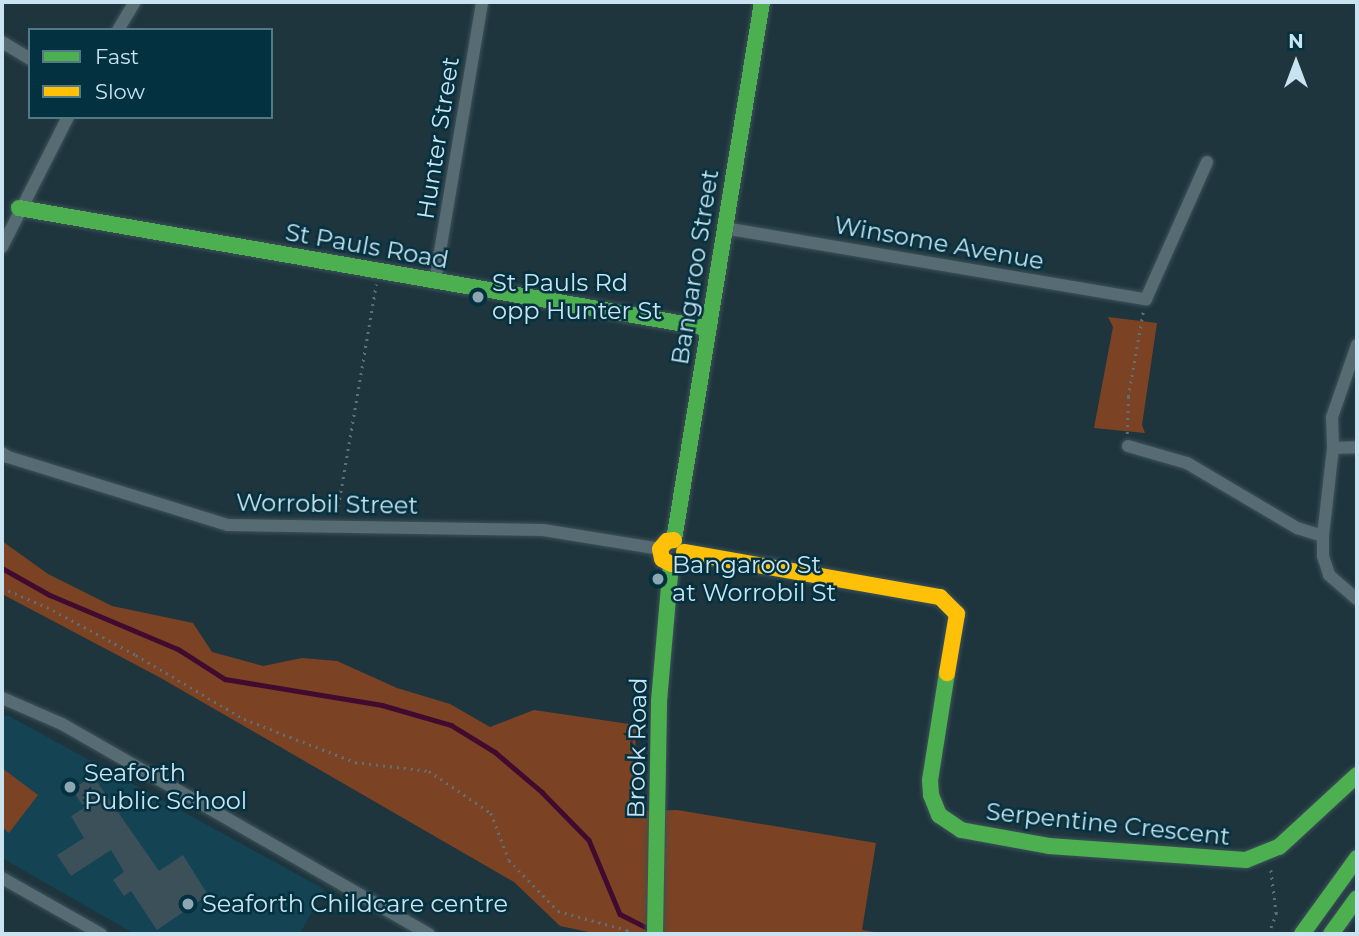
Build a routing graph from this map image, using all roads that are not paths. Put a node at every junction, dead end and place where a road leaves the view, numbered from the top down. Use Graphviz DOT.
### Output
graph roads {
  1 [pos="135,2"];
  2 [pos="482,2"];
  3 [pos="762,2"];
  4 [pos="119,28"];
  5 [pos="2,43"];
  6 [pos="28,58"];
  7 [pos="67,119"];
  8 [pos="1207,162"];
  9 [pos="19,208"];
  10 [pos="724,228"];
  11 [pos="2,247"];
  12 [pos="435,281"];
  13 [pos="707,328"];
  14 [pos="1357,345"];
  15 [pos="1128,446"];
  16 [pos="1357,447"];
  17 [pos="1333,448"];
  18 [pos="2,453"];
  19 [pos="1323,536"];
  20 [pos="673,547"];
  21 [pos="1357,599"];
  22 [pos="2,698"];
  23 [pos="1357,775"];
  24 [pos="1357,858"];
  25 [pos="2,878"];
  26 [pos="1357,898"];
  27 [pos="101,934"];
  28 [pos="429,934"];
  29 [pos="655,934"];
  30 [pos="1302,934"];
  31 [pos="1331,934"];
  1 -- 4 [label="street"];
  2 -- 12 [label="street, Hunter Street"];
  3 -- 10 [label="main road, Bangaroo Street"];
  5 -- 6 [label="street"];
  7 -- 9 [label="street"];
  8 -- 10 [label="street, Winsome Avenue"];
  9 -- 11 [label="street"];
  9 -- 12 [label="main road, St Pauls Road"];
  10 -- 13 [label="main road, Bangaroo Street"];
  12 -- 13 [label="main road, St Pauls Road"];
  13 -- 20 [label="main road, Bangaroo Street"];
  14 -- 17 [label="street"];
  15 -- 19 [label="street"];
  16 -- 17 [label="street"];
  17 -- 19 [label="street"];
  18 -- 20 [label="street, Worrobil Street"];
  19 -- 21 [label="street"];
  20 -- 23 [label="main road, Serpentine Crescent"];
  20 -- 29 [label="main road, Brook Road"];
  22 -- 28 [label="street"];
  24 -- 30 [label="main road"];
  25 -- 27 [label="street"];
  26 -- 31 [label="main road"];
}
